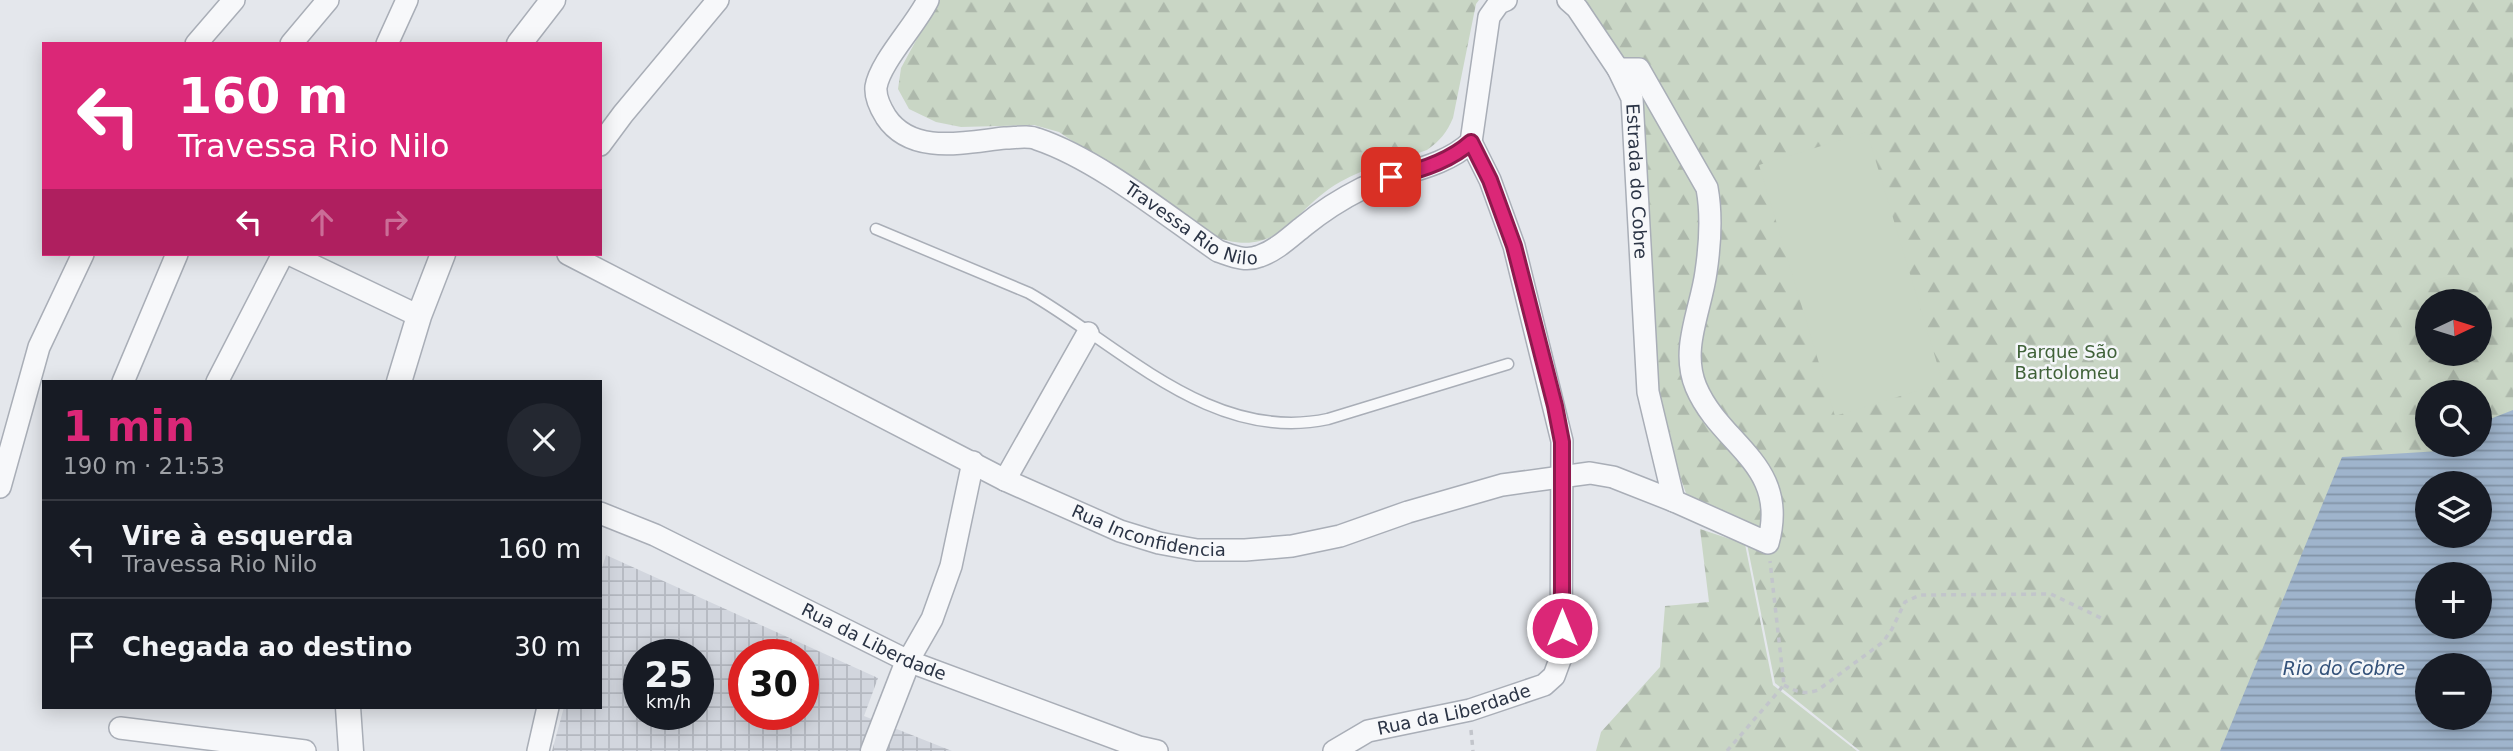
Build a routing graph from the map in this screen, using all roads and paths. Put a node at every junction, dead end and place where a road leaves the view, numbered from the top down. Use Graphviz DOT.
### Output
graph roads {
  1 [pos="234,0"];
  2 [pos="327,0"];
  3 [pos="407,0"];
  4 [pos="553,0"];
  5 [pos="718,0"];
  6 [pos="928,0"];
  7 [pos="1506,0"];
  8 [pos="1568,0"];
  9 [pos="199,42"];
  10 [pos="293,42"];
  11 [pos="388,42"];
  12 [pos="521,42"];
  13 [pos="1618,69"];
  14 [pos="602,142"];
  15 [pos="1471,142"];
  16 [pos="876,229"];
  17 [pos="82,256"];
  18 [pos="176,256"];
  19 [pos="285,256"];
  20 [pos="290,256"];
  21 [pos="442,256"];
  22 [pos="572,256"];
  23 [pos="419,316"];
  24 [pos="1088,333"];
  25 [pos="1508,364"];
  26 [pos="124,380"];
  27 [pos="218,380"];
  28 [pos="400,380"];
  29 [pos="973,462"];
  30 [pos="1563,475"];
  31 [pos="1005,480"];
  32 [pos="0,487"];
  33 [pos="1674,501"];
  34 [pos="602,514"];
  35 [pos="1768,543"];
  36 [pos="2101,618"];
  37 [pos="908,661"];
  38 [pos="1783,685"];
  39 [pos="348,709"];
  40 [pos="548,709"];
  41 [pos="120,728"];
  42 [pos="305,751"];
  43 [pos="351,751"];
  44 [pos="538,751"];
  45 [pos="873,751"];
  46 [pos="1157,751"];
  47 [pos="1334,751"];
  48 [pos="1727,751"];
  1 -- 9 [label="street"];
  2 -- 10 [label="street"];
  3 -- 11 [label="street"];
  4 -- 12 [label="street"];
  5 -- 14 [label="street"];
  6 -- 15 [label="street, Travessa Rio Nilo"];
  7 -- 15 [label="street"];
  8 -- 13 [label="street"];
  13 -- 33 [label="street, Estrada do Cobre"];
  13 -- 35 [label="street, Estrada do Cobre"];
  15 -- 30 [label="street"];
  16 -- 24 [label="lane"];
  17 -- 32 [label="street"];
  18 -- 26 [label="street"];
  19 -- 27 [label="street"];
  20 -- 23 [label="street"];
  21 -- 23 [label="street"];
  22 -- 29 [label="street, Rua Inconfidencia"];
  23 -- 28 [label="street"];
  24 -- 25 [label="lane"];
  24 -- 31 [label="street"];
  29 -- 31 [label="street, Rua Inconfidencia"];
  29 -- 37 [label="street"];
  30 -- 31 [label="street, Rua Inconfidencia"];
  30 -- 33 [label="street, Rua Inconfidencia"];
  30 -- 47 [label="street, Rua da Liberdade"];
  33 -- 35 [label="street, Rua Inconfidencia"];
  34 -- 37 [label="street, Rua da Liberdade"];
  35 -- 38 [label="path"];
  36 -- 38 [label="path"];
  37 -- 45 [label="street"];
  37 -- 46 [label="street, Rua da Liberdade"];
  38 -- 48 [label="path"];
  39 -- 43 [label="street"];
  40 -- 44 [label="street"];
  41 -- 42 [label="street"];
}
